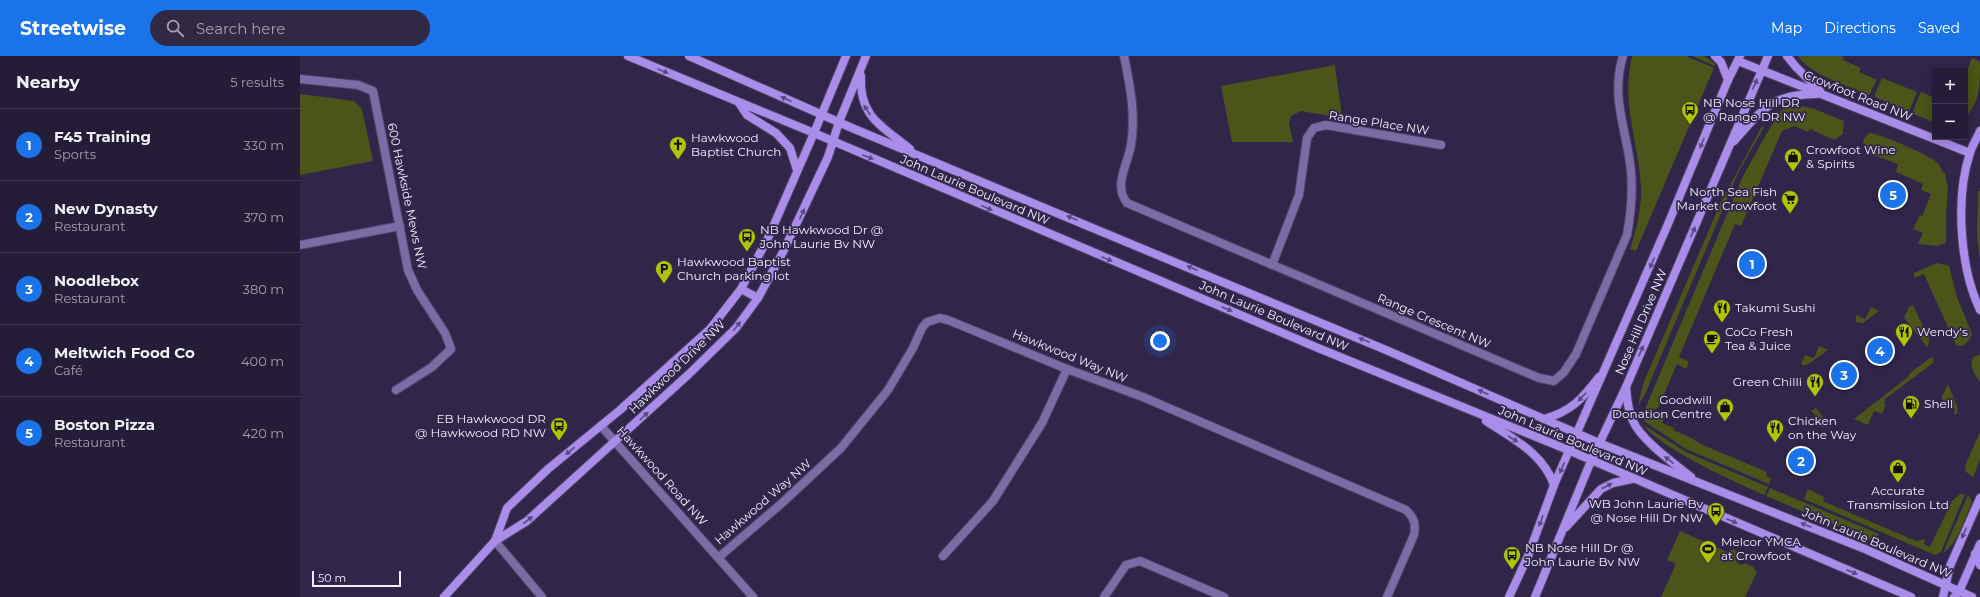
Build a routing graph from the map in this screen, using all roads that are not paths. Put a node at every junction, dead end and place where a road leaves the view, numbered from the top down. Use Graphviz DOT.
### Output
graph roads {
  1 [pos="628,56"];
  2 [pos="689,56"];
  3 [pos="846,56"];
  4 [pos="866,56"];
  5 [pos="1124,56"];
  6 [pos="1623,56"];
  7 [pos="1714,56"];
  8 [pos="1768,56"];
  9 [pos="1787,56"];
  10 [pos="1739,59"];
  11 [pos="861,70"];
  12 [pos="1761,71"];
  13 [pos="300,79"];
  14 [pos="1728,80"];
  15 [pos="1824,94"];
  16 [pos="739,103"];
  17 [pos="822,114"];
  18 [pos="839,122"];
  19 [pos="1980,131"];
  20 [pos="814,133"];
  21 [pos="832,141"];
  22 [pos="1441,145"];
  23 [pos="1730,146"];
  24 [pos="1970,153"];
  25 [pos="917,154"];
  26 [pos="797,170"];
  27 [pos="400,226"];
  28 [pos="300,245"];
  29 [pos="1272,265"];
  30 [pos="741,289"];
  31 [pos="758,298"];
  32 [pos="1980,310"];
  33 [pos="1607,367"];
  34 [pos="1067,369"];
  35 [pos="1626,387"];
  36 [pos="396,390"];
  37 [pos="1468,410"];
  38 [pos="1544,419"];
  39 [pos="600,426"];
  40 [pos="1577,434"];
  41 [pos="615,443"];
  42 [pos="1599,443"];
  43 [pos="1569,451"];
  44 [pos="1591,461"];
  45 [pos="1632,479"];
  46 [pos="1700,484"];
  47 [pos="1554,485"];
  48 [pos="1980,498"];
  49 [pos="1561,534"];
  50 [pos="495,541"];
  51 [pos="1980,544"];
  52 [pos="1975,554"];
  53 [pos="719,556"];
  54 [pos="943,556"];
  55 [pos="1980,565"];
  56 [pos="1944,584"];
  57 [pos="1956,594"];
  58 [pos="444,597"];
  59 [pos="542,597"];
  60 [pos="753,597"];
  61 [pos="1104,597"];
  62 [pos="1224,597"];
  63 [pos="1387,597"];
  64 [pos="1509,597"];
  65 [pos="1534,597"];
  66 [pos="1911,597"];
  67 [pos="1943,597"];
  68 [pos="1972,597"];
  1 -- 16 [label="main road, John Laurie Boulevard NW, one-way"];
  17 -- 2 [label="main road, John Laurie Boulevard NW, one-way"];
  3 -- 17 [label="main road, Hawkwood Drive NW"];
  4 -- 11 [label="main road"];
  5 -- 29 [label="street, Range Crescent NW"];
  6 -- 29 [label="street, Range Crescent NW"];
  7 -- 14 [label="main road"];
  8 -- 12 [label="main road, Nose Hill Drive NW"];
  9 -- 15 [label="main road"];
  10 -- 12 [label="main road, Crowfoot Road NW"];
  10 -- 14 [label="main road, Nose Hill Drive NW"];
  11 -- 18 [label="main road, Hawkwood Drive NW"];
  25 -- 11 [label="main road, one-way"];
  12 -- 15 [label="main road, Crowfoot Road NW"];
  23 -- 12 [label="main road, Nose Hill Drive NW, one-way"];
  13 -- 27 [label="street, 600 Hawkside Mews NW"];
  14 -- 33 [label="main road, Nose Hill Drive NW, one-way"];
  15 -- 23 [label="main road"];
  15 -- 24 [label="main road, Crowfoot Road NW"];
  16 -- 20 [label="main road, John Laurie Boulevard NW"];
  16 -- 26 [label="main road"];
  17 -- 18 [label="main road, John Laurie Boulevard NW"];
  17 -- 20 [label="main road, Hawkwood Drive NW"];
  18 -- 21 [label="main road, Hawkwood Drive NW"];
  18 -- 25 [label="main road, John Laurie Boulevard NW"];
  19 -- 24 [label="main road"];
  20 -- 21 [label="main road, John Laurie Boulevard NW"];
  20 -- 26 [label="main road, Hawkwood Drive NW"];
  31 -- 21 [label="main road, Hawkwood Drive NW, one-way"];
  21 -- 37 [label="main road, John Laurie Boulevard NW, one-way"];
  22 -- 29 [label="street, Range Place NW"];
  35 -- 23 [label="main road, Nose Hill Drive NW, one-way"];
  24 -- 32 [label="main road"];
  38 -- 25 [label="main road, John Laurie Boulevard NW, one-way"];
  26 -- 30 [label="main road, Hawkwood Drive NW"];
  27 -- 28 [label="street"];
  27 -- 36 [label="street, 600 Hawkside Mews NW"];
  30 -- 31 [label="main road"];
  30 -- 39 [label="main road, Hawkwood Drive NW"];
  41 -- 31 [label="main road, Hawkwood Drive NW, one-way"];
  33 -- 38 [label="main road, one-way"];
  33 -- 40 [label="main road, Nose Hill Drive NW"];
  34 -- 53 [label="street, Hawkwood Way NW"];
  34 -- 54 [label="street"];
  34 -- 63 [label="street, Hawkwood Way NW"];
  35 -- 42 [label="main road, Nose Hill Drive NW"];
  46 -- 35 [label="main road, one-way"];
  37 -- 43 [label="main road, John Laurie Boulevard NW"];
  37 -- 47 [label="main road, one-way"];
  38 -- 40 [label="main road, John Laurie Boulevard NW"];
  39 -- 41 [label="street, Hawkwood Road NW"];
  39 -- 50 [label="main road, Hawkwood Drive NW, one-way"];
  40 -- 42 [label="main road, John Laurie Boulevard NW"];
  40 -- 43 [label="main road, Nose Hill Drive NW"];
  50 -- 41 [label="main road, Hawkwood Drive NW, one-way"];
  41 -- 53 [label="street, Hawkwood Road NW"];
  42 -- 44 [label="main road, Nose Hill Drive NW"];
  42 -- 46 [label="main road, John Laurie Boulevard NW"];
  43 -- 44 [label="main road, John Laurie Boulevard NW"];
  43 -- 47 [label="main road, Nose Hill Drive NW, one-way"];
  44 -- 45 [label="main road, John Laurie Boulevard NW"];
  44 -- 49 [label="main road, Nose Hill Drive NW"];
  49 -- 45 [label="main road, one-way"];
  45 -- 66 [label="main road, John Laurie Boulevard NW, one-way"];
  56 -- 46 [label="main road, John Laurie Boulevard NW, one-way"];
  47 -- 64 [label="main road, Nose Hill Drive NW, one-way"];
  48 -- 56 [label="main road, one-way"];
  49 -- 65 [label="main road, Nose Hill Drive NW"];
  50 -- 58 [label="main road, Hawkwood Drive NW"];
  50 -- 59 [label="street"];
  51 -- 52 [label="main road"];
  52 -- 55 [label="main road"];
  52 -- 57 [label="main road"];
  53 -- 60 [label="street, Hawkwood Road NW"];
  56 -- 57 [label="main road, John Laurie Boulevard NW"];
  56 -- 67 [label="main road"];
  57 -- 68 [label="main road, John Laurie Boulevard NW"];
  61 -- 62 [label="street"];
}
